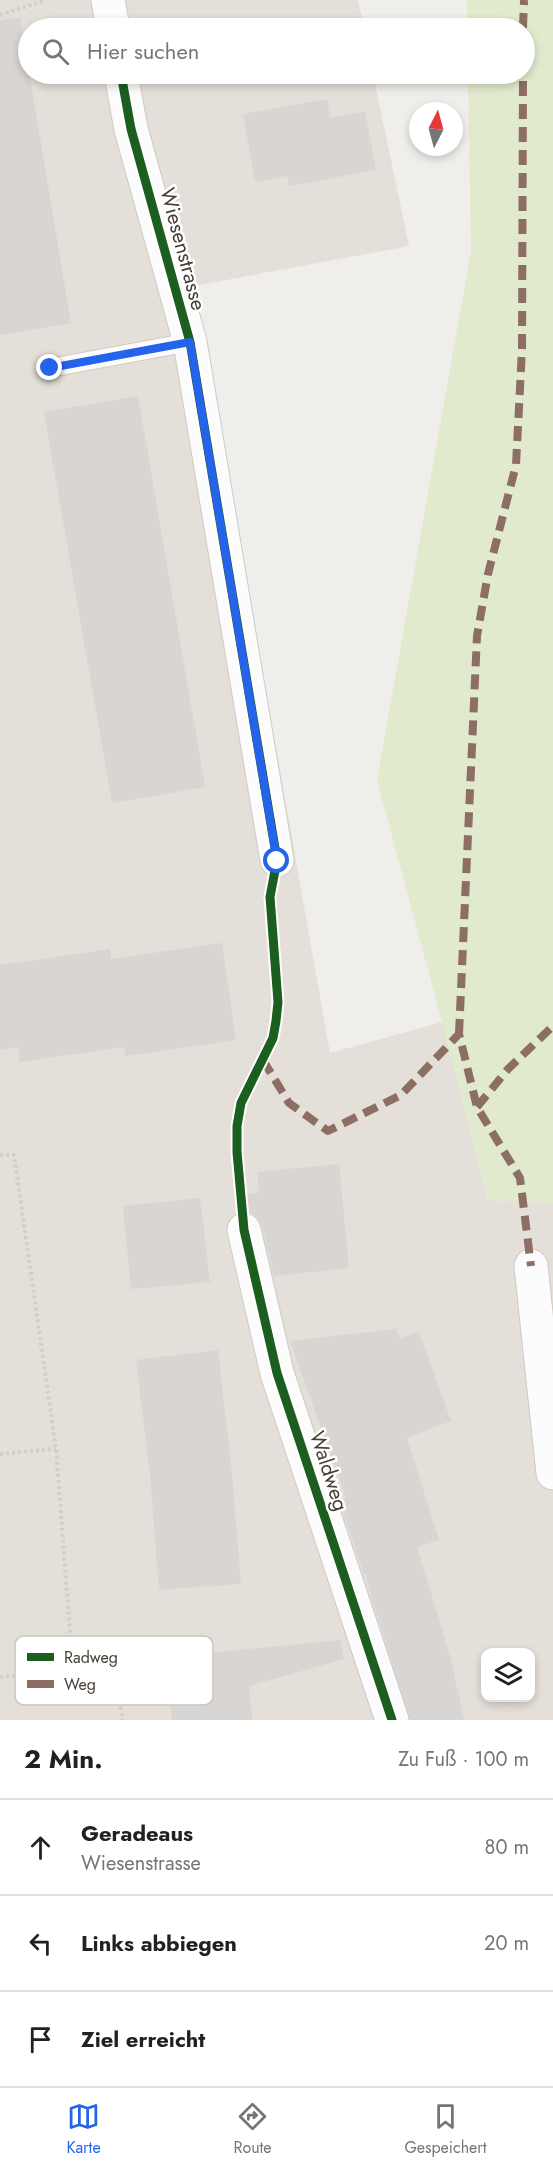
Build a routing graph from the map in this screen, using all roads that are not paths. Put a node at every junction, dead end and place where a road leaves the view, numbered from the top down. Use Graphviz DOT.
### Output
graph roads {
  1 [pos="108,0"];
  2 [pos="111,18"];
  3 [pos="123,84"];
  4 [pos="190,342"];
  5 [pos="50,368"];
  6 [pos="277,861"];
  7 [pos="244,1230"];
  8 [pos="531,1266"];
  9 [pos="553,1473"];
  10 [pos="392,1720"];
  1 -- 2 [label="street"];
  3 -- 4 [label="street, Wiesenstrasse"];
  4 -- 5 [label="lane"];
  4 -- 6 [label="street, Wiesenstrasse"];
  7 -- 10 [label="street, Waldweg"];
  8 -- 9 [label="street"];
}
